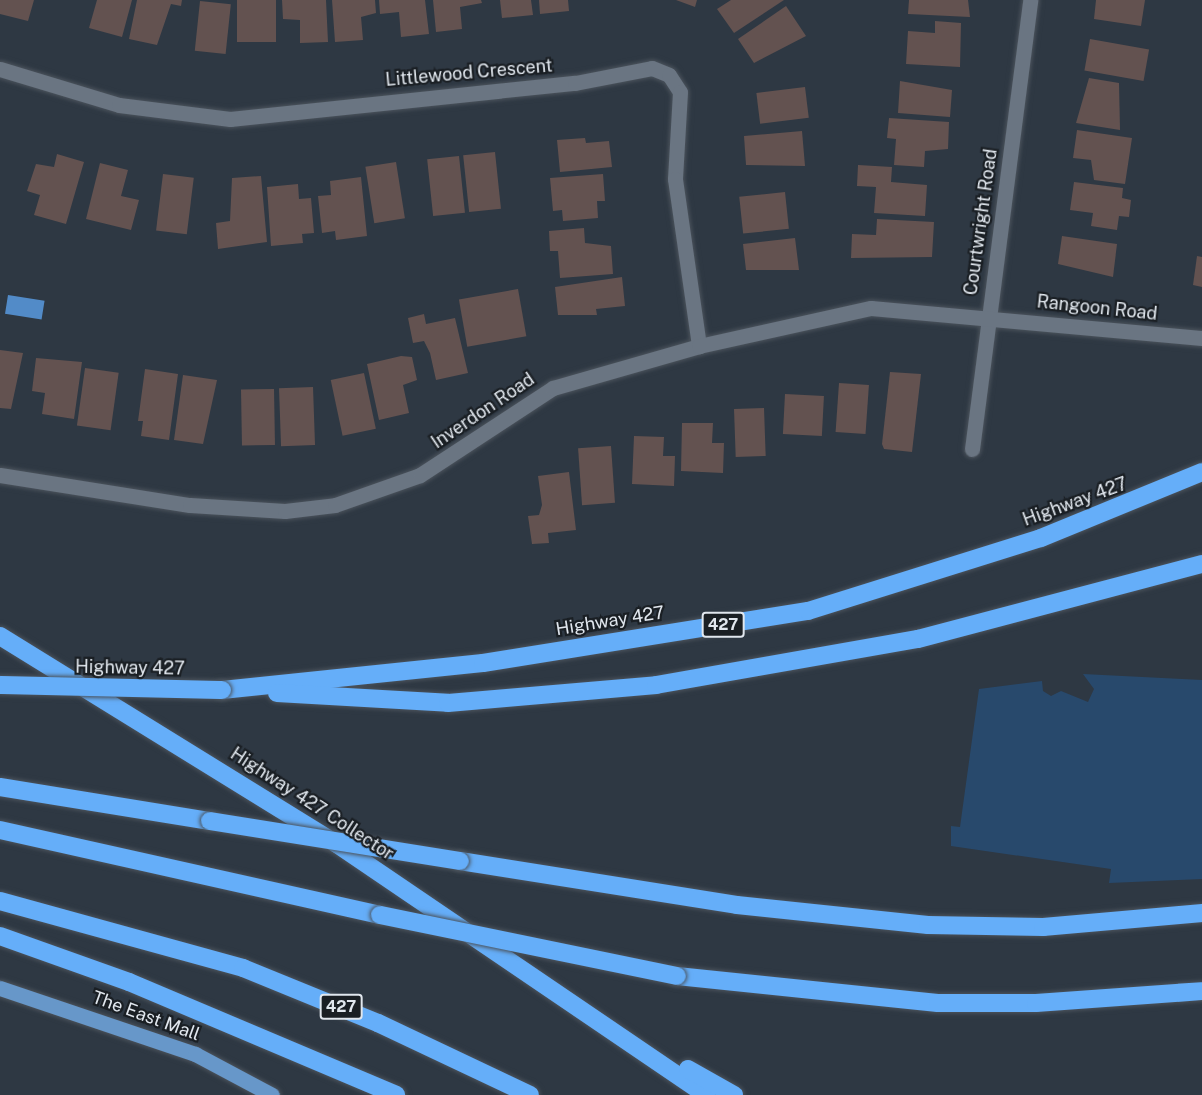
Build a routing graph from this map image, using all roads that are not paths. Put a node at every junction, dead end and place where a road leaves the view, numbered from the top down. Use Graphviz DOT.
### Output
graph roads {
  1 [pos="1030,0"];
  2 [pos="0,69"];
  3 [pos="988,316"];
  4 [pos="1202,338"];
  5 [pos="699,346"];
  6 [pos="972,449"];
  7 [pos="1202,472"];
  8 [pos="0,475"];
  9 [pos="1202,564"];
  10 [pos="0,636"];
  11 [pos="0,685"];
  12 [pos="222,690"];
  13 [pos="0,787"];
  14 [pos="0,830"];
  15 [pos="0,901"];
  16 [pos="1196,914"];
  17 [pos="0,936"];
  18 [pos="0,988"];
  19 [pos="1202,991"];
  20 [pos="595,1018"];
  21 [pos="272,1095"];
  22 [pos="396,1095"];
  23 [pos="530,1095"];
  24 [pos="707,1095"];
  25 [pos="734,1095"];
  1 -- 3 [label="street, Courtwright Road"];
  2 -- 5 [label="street, Littlewood Crescent"];
  3 -- 4 [label="street, Rangoon Road"];
  3 -- 5 [label="street, Inverdon Road"];
  3 -- 6 [label="street, Courtwright Road"];
  5 -- 8 [label="street, Inverdon Road"];
  7 -- 12 [label="highway, Highway 427 / 427"];
  9 -- 12 [label="highway"];
  10 -- 20 [label="highway, Highway 427 Collector"];
  11 -- 12 [label="highway, Highway 427 / 427, bridge"];
  13 -- 16 [label="highway, bridge"];
  14 -- 19 [label="highway, bridge"];
  15 -- 23 [label="highway, 427"];
  17 -- 22 [label="highway"];
  18 -- 21 [label="main road, The East Mall"];
  20 -- 24 [label="highway"];
  20 -- 25 [label="highway"];
}
